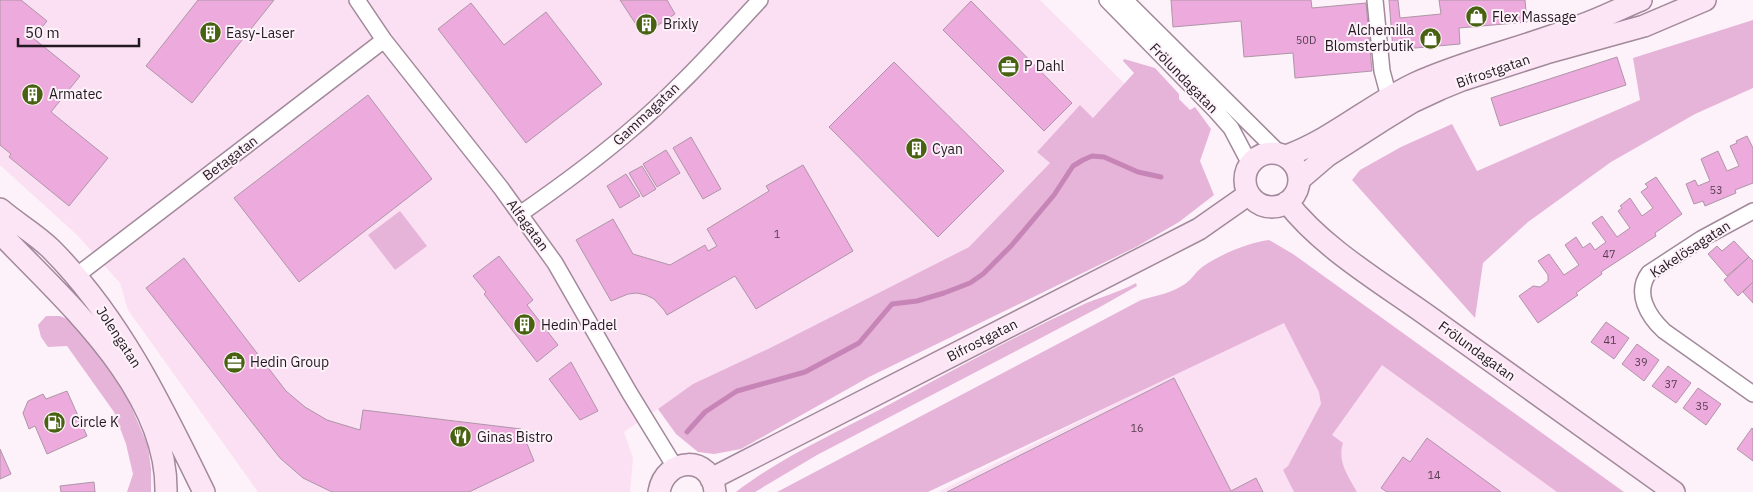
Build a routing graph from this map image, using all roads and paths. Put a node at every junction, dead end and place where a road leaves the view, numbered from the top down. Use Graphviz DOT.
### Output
graph roads {
  1 [pos="357,0"];
  2 [pos="760,0"];
  3 [pos="1108,0"];
  4 [pos="1125,0"];
  5 [pos="1375,0"];
  6 [pos="1641,0"];
  7 [pos="1705,0"];
  8 [pos="384,40"];
  9 [pos="1389,97"];
  10 [pos="1283,155"];
  11 [pos="1250,164"];
  12 [pos="1299,180"];
  13 [pos="1249,194"];
  14 [pos="1287,202"];
  15 [pos="0,209"];
  16 [pos="1753,210"];
  17 [pos="520,214"];
  18 [pos="0,234"];
  19 [pos="76,276"];
  20 [pos="1753,394"];
  21 [pos="675,467"];
  22 [pos="713,485"];
  23 [pos="166,492"];
  24 [pos="204,492"];
  25 [pos="658,492"];
  26 [pos="1674,492"];
  1 -- 8 [label="street, Alfagatan"];
  2 -- 17 [label="street, Gammagatan"];
  3 -- 11 [label="street, Frölundagatan"];
  4 -- 10 [label="street, Frölundagatan"];
  5 -- 9 [label="street"];
  6 -- 9 [label="main road, Bifrostgatan"];
  7 -- 12 [label="main road, Bifrostgatan"];
  8 -- 17 [label="street, Alfagatan"];
  8 -- 19 [label="street, Betagatan"];
  9 -- 10 [label="main road, Bifrostgatan"];
  10 -- 11 [label="main road, Bifrostgatan"];
  10 -- 12 [label="main road"];
  11 -- 13 [label="main road"];
  12 -- 14 [label="main road, Bifrostgatan"];
  13 -- 14 [label="main road"];
  13 -- 22 [label="main road, Bifrostgatan"];
  14 -- 26 [label="main road, Frölundagatan"];
  15 -- 19 [label="main road, Jolengatan"];
  16 -- 20 [label="street, Kakelösagatan"];
  17 -- 21 [label="street, Alfagatan"];
  18 -- 23 [label="main road, Jolengatan"];
  19 -- 24 [label="main road, Jolengatan"];
  21 -- 22 [label="main road, Bifrostgatan"];
  21 -- 25 [label="main road"];
}
